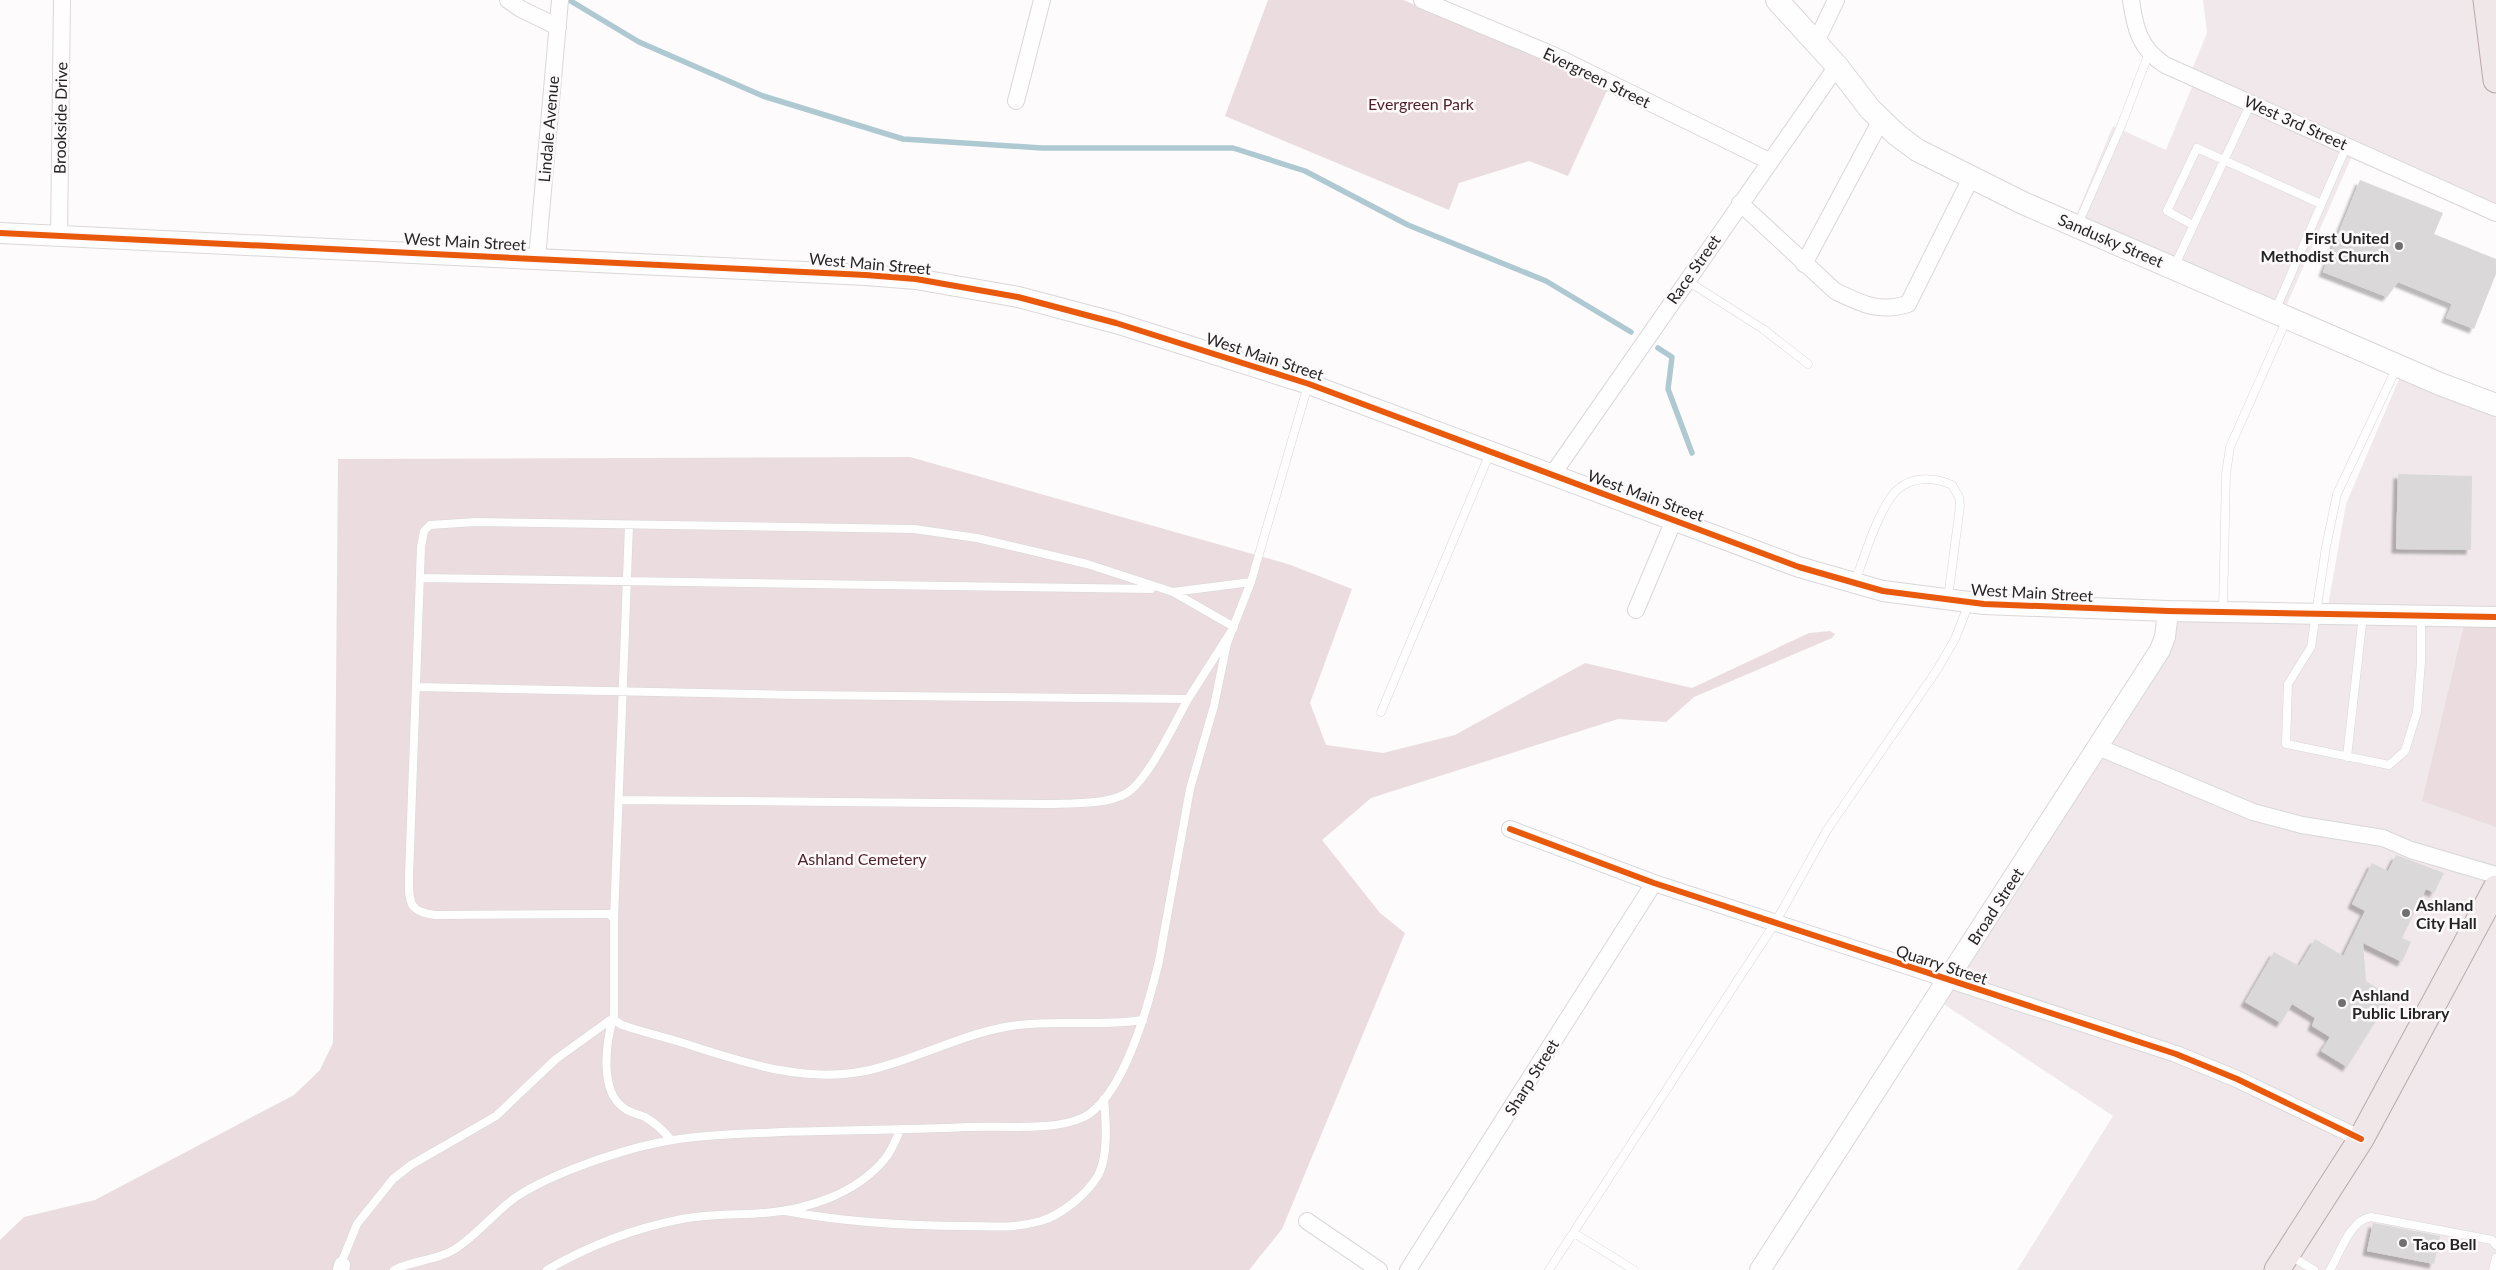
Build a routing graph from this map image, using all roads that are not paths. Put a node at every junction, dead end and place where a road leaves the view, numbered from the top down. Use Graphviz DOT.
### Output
graph roads {
  1 [pos="62,0"];
  2 [pos="508,0"];
  3 [pos="560,0"];
  4 [pos="1042,0"];
  5 [pos="1422,0"];
  6 [pos="1777,0"];
  7 [pos="1836,0"];
  8 [pos="2131,0"];
  9 [pos="2486,0"];
  10 [pos="558,22"];
  11 [pos="1816,42"];
  12 [pos="2150,53"];
  13 [pos="1838,66"];
  14 [pos="2496,80"];
  15 [pos="1016,101"];
  16 [pos="2251,103"];
  17 [pos="1881,120"];
  18 [pos="2347,145"];
  19 [pos="1769,161"];
  20 [pos="2224,161"];
  21 [pos="1971,178"];
  22 [pos="1740,203"];
  23 [pos="2321,204"];
  24 [pos="2496,213"];
  25 [pos="2193,225"];
  26 [pos="2077,226"];
  27 [pos="0,233"];
  28 [pos="59,235"];
  29 [pos="537,258"];
  30 [pos="1804,264"];
  31 [pos="2174,266"];
  32 [pos="1686,280"];
  33 [pos="2282,314"];
  34 [pos="1808,364"];
  35 [pos="2398,365"];
  36 [pos="1309,384"];
  37 [pos="2496,406"];
  38 [pos="1490,451"];
  39 [pos="1552,475"];
  40 [pos="1674,520"];
  41 [pos="629,525"];
  42 [pos="420,578"];
  43 [pos="627,582"];
  44 [pos="1251,582"];
  45 [pos="1854,584"];
  46 [pos="1161,590"];
  47 [pos="1173,592"];
  48 [pos="1947,600"];
  49 [pos="1968,603"];
  50 [pos="1636,610"];
  51 [pos="2168,612"];
  52 [pos="2223,612"];
  53 [pos="2316,614"];
  54 [pos="2363,615"];
  55 [pos="2421,616"];
  56 [pos="2496,618"];
  57 [pos="1234,627"];
  58 [pos="416,687"];
  59 [pos="624,692"];
  60 [pos="1188,699"];
  61 [pos="1381,712"];
  62 [pos="2098,747"];
  63 [pos="2348,756"];
  64 [pos="619,800"];
  65 [pos="1510,829"];
  66 [pos="2496,875"];
  67 [pos="1654,883"];
  68 [pos="2496,888"];
  69 [pos="614,919"];
  70 [pos="1775,923"];
  71 [pos="1946,980"];
  72 [pos="613,1018"];
  73 [pos="1143,1020"];
  74 [pos="1104,1099"];
  75 [pos="900,1130"];
  76 [pos="2361,1139"];
  77 [pos="671,1140"];
  78 [pos="785,1211"];
  79 [pos="1306,1221"];
  80 [pos="1574,1232"];
  81 [pos="2496,1245"];
  82 [pos="2496,1258"];
  83 [pos="2282,1262"];
  84 [pos="339,1268"];
  85 [pos="394,1270"];
  86 [pos="547,1270"];
  87 [pos="1379,1270"];
  88 [pos="1408,1270"];
  89 [pos="1549,1270"];
  90 [pos="1634,1270"];
  91 [pos="1760,1270"];
  92 [pos="2314,1270"];
  93 [pos="2330,1270"];
  94 [pos="2494,1270"];
  1 -- 28 [label="street, Brookside Drive"];
  2 -- 10 [label="street"];
  3 -- 10 [label="street, Lindale Avenue"];
  4 -- 15 [label="street"];
  5 -- 19 [label="street, Evergreen Street"];
  6 -- 11 [label="main road, Sandusky Street"];
  7 -- 11 [label="street"];
  8 -- 12 [label="street, West 3rd Street"];
  9 -- 14 [label="main road"];
  10 -- 29 [label="street, Lindale Avenue"];
  11 -- 13 [label="main road, Sandusky Street"];
  12 -- 16 [label="street, West 3rd Street"];
  12 -- 26 [label="lane"];
  13 -- 17 [label="main road, Sandusky Street"];
  13 -- 19 [label="street, Race Street"];
  16 -- 18 [label="street, West 3rd Street"];
  16 -- 20 [label="lane"];
  17 -- 21 [label="main road, Sandusky Street"];
  17 -- 30 [label="street"];
  18 -- 23 [label="lane"];
  18 -- 24 [label="street, West 3rd Street"];
  19 -- 22 [label="street, Race Street"];
  20 -- 23 [label="lane"];
  20 -- 25 [label="lane"];
  20 -- 25 [label="lane"];
  21 -- 26 [label="main road, Sandusky Street"];
  21 -- 30 [label="street"];
  22 -- 30 [label="street"];
  22 -- 32 [label="street, Race Street"];
  23 -- 33 [label="lane"];
  25 -- 31 [label="lane"];
  26 -- 31 [label="main road, Sandusky Street"];
  27 -- 28 [label="street, West Main Street"];
  28 -- 29 [label="street, West Main Street"];
  29 -- 36 [label="street, West Main Street"];
  31 -- 33 [label="main road, Sandusky Street"];
  32 -- 34 [label="lane"];
  32 -- 39 [label="street, Race Street"];
  33 -- 35 [label="main road, Sandusky Street"];
  33 -- 52 [label="lane"];
  35 -- 37 [label="main road, Sandusky Street"];
  35 -- 53 [label="lane"];
  36 -- 38 [label="street, West Main Street"];
  36 -- 44 [label="lane"];
  38 -- 39 [label="street, West Main Street"];
  38 -- 61 [label="lane"];
  39 -- 40 [label="street, West Main Street"];
  40 -- 45 [label="street, West Main Street"];
  40 -- 50 [label="street"];
  41 -- 42 [label="lane"];
  41 -- 43 [label="lane"];
  41 -- 46 [label="lane"];
  42 -- 43 [label="lane"];
  42 -- 58 [label="lane"];
  43 -- 46 [label="lane"];
  43 -- 59 [label="lane"];
  44 -- 47 [label="lane"];
  44 -- 57 [label="lane"];
  45 -- 48 [label="street, West Main Street"];
  45 -- 48 [label="lane"];
  46 -- 47 [label="lane"];
  47 -- 57 [label="lane"];
  48 -- 49 [label="street, West Main Street"];
  49 -- 51 [label="street, West Main Street"];
  49 -- 70 [label="lane"];
  51 -- 52 [label="street, West Main Street"];
  51 -- 62 [label="street, Broad Street"];
  52 -- 53 [label="street, West Main Street"];
  53 -- 54 [label="street, West Main Street"];
  53 -- 63 [label="lane"];
  54 -- 55 [label="street, West Main Street"];
  54 -- 63 [label="lane"];
  55 -- 56 [label="street, West Main Street"];
  55 -- 63 [label="lane"];
  57 -- 60 [label="lane"];
  57 -- 73 [label="lane"];
  58 -- 59 [label="lane"];
  58 -- 69 [label="lane"];
  59 -- 60 [label="lane"];
  59 -- 64 [label="lane"];
  60 -- 64 [label="lane"];
  62 -- 66 [label="street"];
  62 -- 71 [label="street, Broad Street"];
  64 -- 69 [label="lane"];
  65 -- 67 [label="street, Quarry Street"];
  67 -- 70 [label="street, Quarry Street"];
  67 -- 88 [label="street, Sharp Street"];
  68 -- 76 [label="main road"];
  69 -- 72 [label="lane"];
  70 -- 71 [label="street, Quarry Street"];
  70 -- 80 [label="lane"];
  71 -- 76 [label="street, Quarry Street"];
  71 -- 91 [label="street, Broad Street"];
  72 -- 73 [label="lane"];
  72 -- 77 [label="lane"];
  72 -- 84 [label="lane"];
  73 -- 74 [label="lane"];
  74 -- 75 [label="lane"];
  74 -- 78 [label="lane"];
  75 -- 77 [label="lane"];
  75 -- 78 [label="lane"];
  76 -- 83 [label="main road"];
  77 -- 85 [label="lane"];
  78 -- 86 [label="lane"];
  79 -- 87 [label="street"];
  80 -- 89 [label="lane"];
  80 -- 90 [label="lane"];
  81 -- 93 [label="lane"];
  82 -- 94 [label="lane"];
  83 -- 92 [label="lane"];
}
